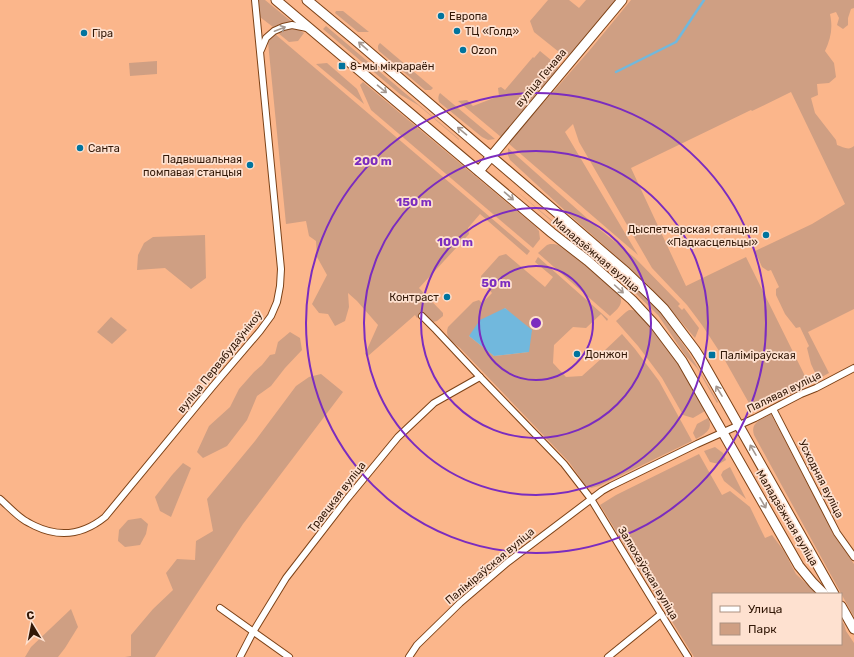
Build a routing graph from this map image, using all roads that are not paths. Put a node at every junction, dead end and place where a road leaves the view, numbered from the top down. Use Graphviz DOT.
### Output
graph roads {
  1 [pos="255,0"];
  2 [pos="276,0"];
  3 [pos="307,0"];
  4 [pos="622,0"];
  5 [pos="310,28"];
  6 [pos="260,50"];
  7 [pos="491,156"];
  8 [pos="479,171"];
  9 [pos="422,316"];
  10 [pos="854,368"];
  11 [pos="480,377"];
  12 [pos="773,409"];
  13 [pos="738,425"];
  14 [pos="723,432"];
  15 [pos="0,499"];
  16 [pos="591,499"];
  17 [pos="854,557"];
  18 [pos="823,593"];
  19 [pos="833,593"];
  20 [pos="220,608"];
  21 [pos="842,608"];
  22 [pos="842,613"];
  23 [pos="661,614"];
  24 [pos="854,629"];
  25 [pos="254,632"];
  26 [pos="240,657"];
  27 [pos="289,657"];
  28 [pos="409,657"];
  29 [pos="608,657"];
  30 [pos="688,657"];
  1 -- 6 [label="street, вуліца Первабудаўнікоў"];
  2 -- 5 [label="main road, Маладзёжная вуліца"];
  7 -- 3 [label="main road, Маладзёжная вуліца, one-way"];
  4 -- 7 [label="main road, вуліца Генава"];
  6 -- 5 [label="street, one-way"];
  5 -- 8 [label="main road, Маладзёжная вуліца, one-way"];
  6 -- 15 [label="street, вуліца Первабудаўнікоў"];
  7 -- 8 [label="main road, вуліца Генава"];
  13 -- 7 [label="main road, Маладзёжная вуліца, one-way"];
  8 -- 14 [label="main road, Маладзёжная вуліца, one-way"];
  9 -- 11 [label="street"];
  10 -- 12 [label="street, Палявая вуліца"];
  11 -- 16 [label="street"];
  11 -- 25 [label="street, Траецкая вуліца"];
  12 -- 13 [label="street, Палявая вуліца"];
  12 -- 17 [label="street, Усходняя вуліца"];
  13 -- 14 [label="street, Палявая вуліца"];
  19 -- 13 [label="main road, Маладзёжная вуліца, one-way"];
  14 -- 16 [label="street, Палявая вуліца"];
  14 -- 18 [label="main road, Маладзёжная вуліца, one-way"];
  16 -- 23 [label="street, Залюхаўская вуліца"];
  16 -- 28 [label="street, Паліміраўская вуліца"];
  20 -- 25 [label="street"];
  21 -- 24 [label="main road"];
  22 -- 24 [label="main road"];
  23 -- 29 [label="street"];
  23 -- 30 [label="street, Залюхаўская вуліца"];
  25 -- 26 [label="street, Траецкая вуліца"];
  25 -- 27 [label="street"];
}
